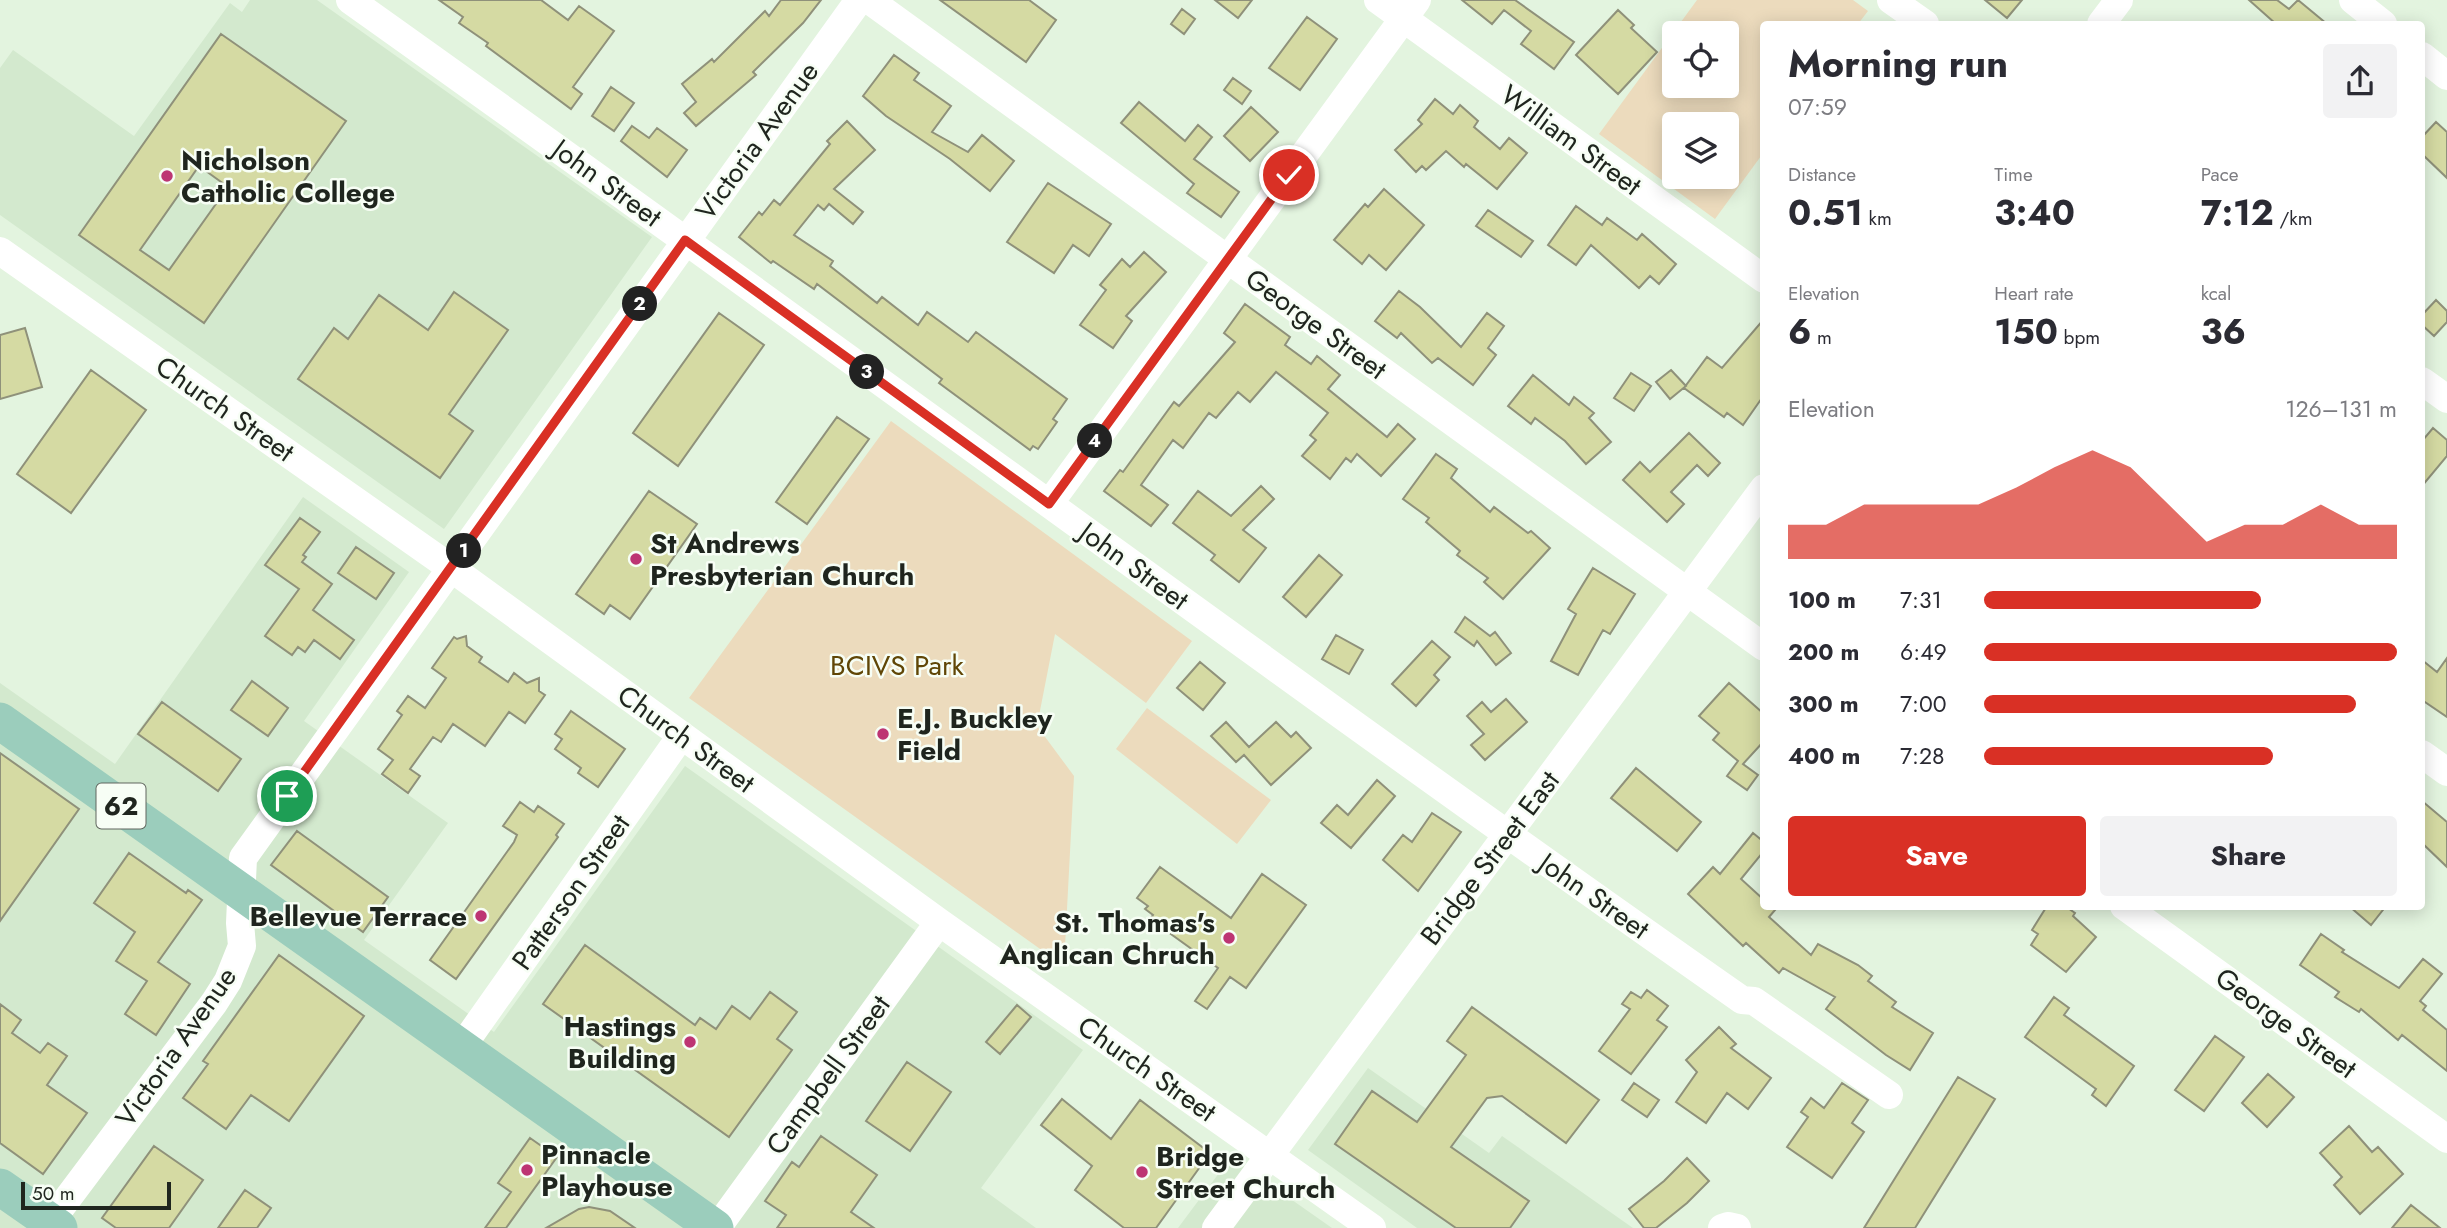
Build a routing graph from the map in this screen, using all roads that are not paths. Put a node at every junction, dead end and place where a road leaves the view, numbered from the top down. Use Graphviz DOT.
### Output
graph roads {
  1 [pos="350,0"];
  2 [pos="859,0"];
  3 [pos="869,0"];
  4 [pos="1378,0"];
  5 [pos="1891,0"];
  6 [pos="2119,0"];
  7 [pos="2353,0"];
  8 [pos="1411,9"];
  9 [pos="1921,21"];
  10 [pos="2103,21"];
  11 [pos="2380,21"];
  12 [pos="2425,58"];
  13 [pos="2447,76"];
  14 [pos="685,240"];
  15 [pos="0,251"];
  16 [pos="1227,260"];
  17 [pos="1760,276"];
  18 [pos="2425,383"];
  19 [pos="2447,399"];
  20 [pos="1760,493"];
  21 [pos="1049,504"];
  22 [pos="451,568"];
  23 [pos="1688,592"];
  24 [pos="1760,644"];
  25 [pos="0,721"];
  26 [pos="681,736"];
  27 [pos="2425,756"];
  28 [pos="2447,772"];
  29 [pos="1507,835"];
  30 [pos="241,892"];
  31 [pos="2130,910"];
  32 [pos="939,922"];
  33 [pos="461,1048"];
  34 [pos="1889,1095"];
  35 [pos="2447,1139"];
  36 [pos="1269,1155"];
  37 [pos="0,1187"];
  38 [pos="54,1225"];
  39 [pos="716,1228"];
  40 [pos="1216,1228"];
  41 [pos="1372,1228"];
  1 -- 14 [label="street, John Street"];
  2 -- 14 [label="street, Victoria Avenue"];
  3 -- 16 [label="street, George Street"];
  4 -- 8 [label="street, William Street"];
  5 -- 9 [label="street"];
  6 -- 10 [label="street"];
  7 -- 11 [label="street"];
  8 -- 16 [label="street"];
  8 -- 17 [label="street, William Street"];
  12 -- 13 [label="street"];
  14 -- 21 [label="street, John Street"];
  14 -- 22 [label="street, Victoria Avenue"];
  15 -- 22 [label="street, Church Street"];
  16 -- 21 [label="street"];
  16 -- 23 [label="street, George Street"];
  18 -- 19 [label="street"];
  20 -- 23 [label="street, Bridge Street East"];
  21 -- 29 [label="street, John Street"];
  22 -- 26 [label="street, Church Street"];
  22 -- 30 [label="street, Victoria Avenue"];
  23 -- 24 [label="street, George Street"];
  23 -- 29 [label="street, Bridge Street East"];
  25 -- 30 [label="main road, 62"];
  26 -- 32 [label="street, Church Street"];
  26 -- 33 [label="street, Patterson Street"];
  27 -- 28 [label="street"];
  29 -- 34 [label="street, John Street"];
  29 -- 36 [label="street, Bridge Street East"];
  30 -- 33 [label="main road, 62"];
  30 -- 38 [label="street, Victoria Avenue"];
  31 -- 35 [label="street, George Street"];
  32 -- 36 [label="street, Church Street"];
  32 -- 39 [label="street, Campbell Street"];
  33 -- 39 [label="main road, 62"];
  36 -- 40 [label="street, Bridge Street East"];
  36 -- 41 [label="street, Church Street"];
  37 -- 38 [label="main road"];
}
